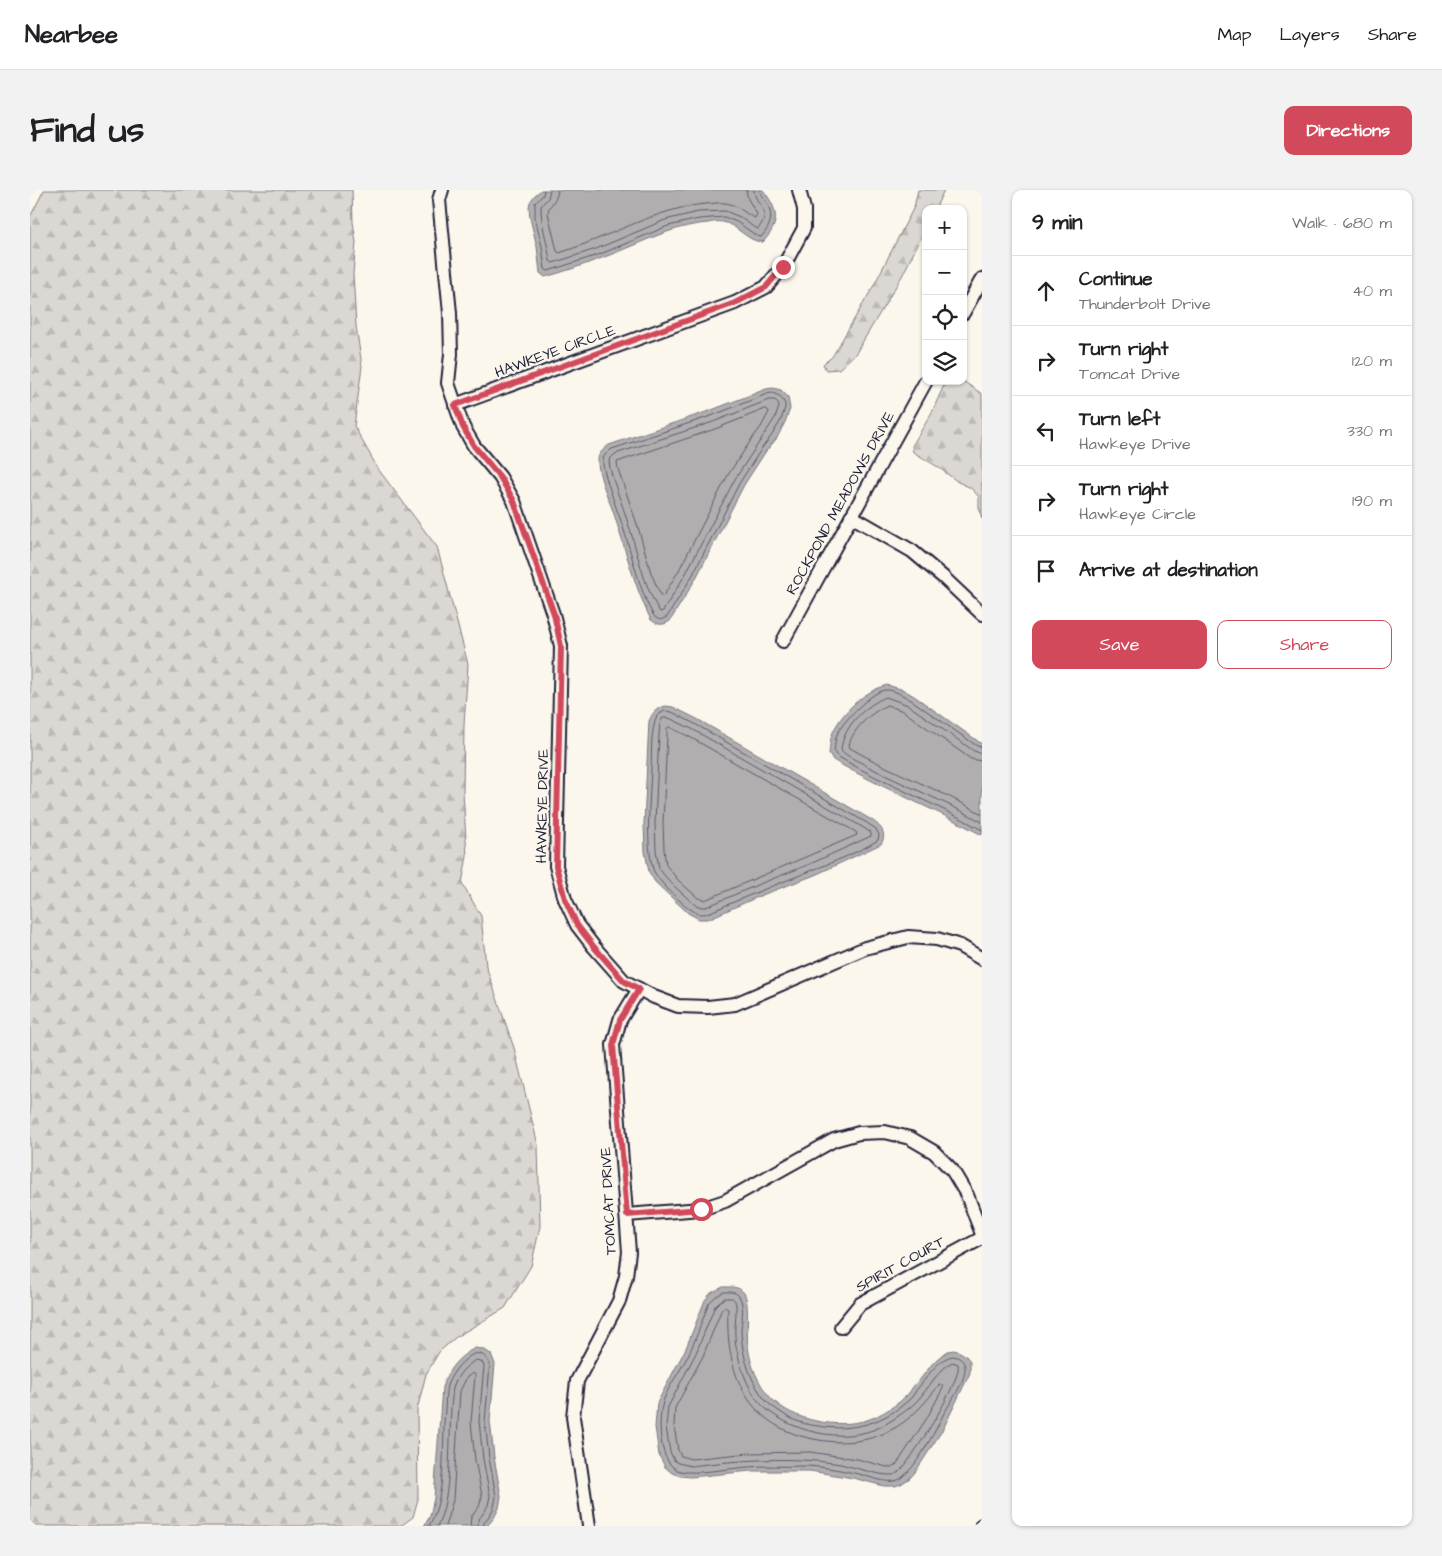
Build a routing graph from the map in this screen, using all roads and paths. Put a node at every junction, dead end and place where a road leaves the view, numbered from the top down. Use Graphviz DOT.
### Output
graph roads {
  1 [pos="442,190"];
  2 [pos="799,190"];
  3 [pos="982,278"];
  4 [pos="977,299"];
  5 [pos="967,309"];
  6 [pos="924,385"];
  7 [pos="455,405"];
  8 [pos="851,516"];
  9 [pos="982,614"];
  10 [pos="783,641"];
  11 [pos="982,958"];
  12 [pos="639,989"];
  13 [pos="627,1215"];
  14 [pos="982,1234"];
  15 [pos="982,1238"];
  16 [pos="841,1327"];
  17 [pos="589,1526"];
  1 -- 7 [label="street"];
  2 -- 7 [label="street, HAWKEYE CIRCLE"];
  3 -- 4 [label="street"];
  4 -- 5 [label="street"];
  6 -- 8 [label="street, ROCKPOND MEADOWS DRIVE"];
  7 -- 12 [label="street, HAWKEYE DRIVE"];
  8 -- 9 [label="street"];
  8 -- 10 [label="street, ROCKPOND MEADOWS DRIVE"];
  11 -- 12 [label="street, HAWKEYE DRIVE"];
  12 -- 13 [label="street, TOMCAT DRIVE"];
  13 -- 14 [label="street"];
  13 -- 17 [label="street, TOMCAT DRIVE"];
  15 -- 16 [label="street, SPIRIT COURT"];
}
